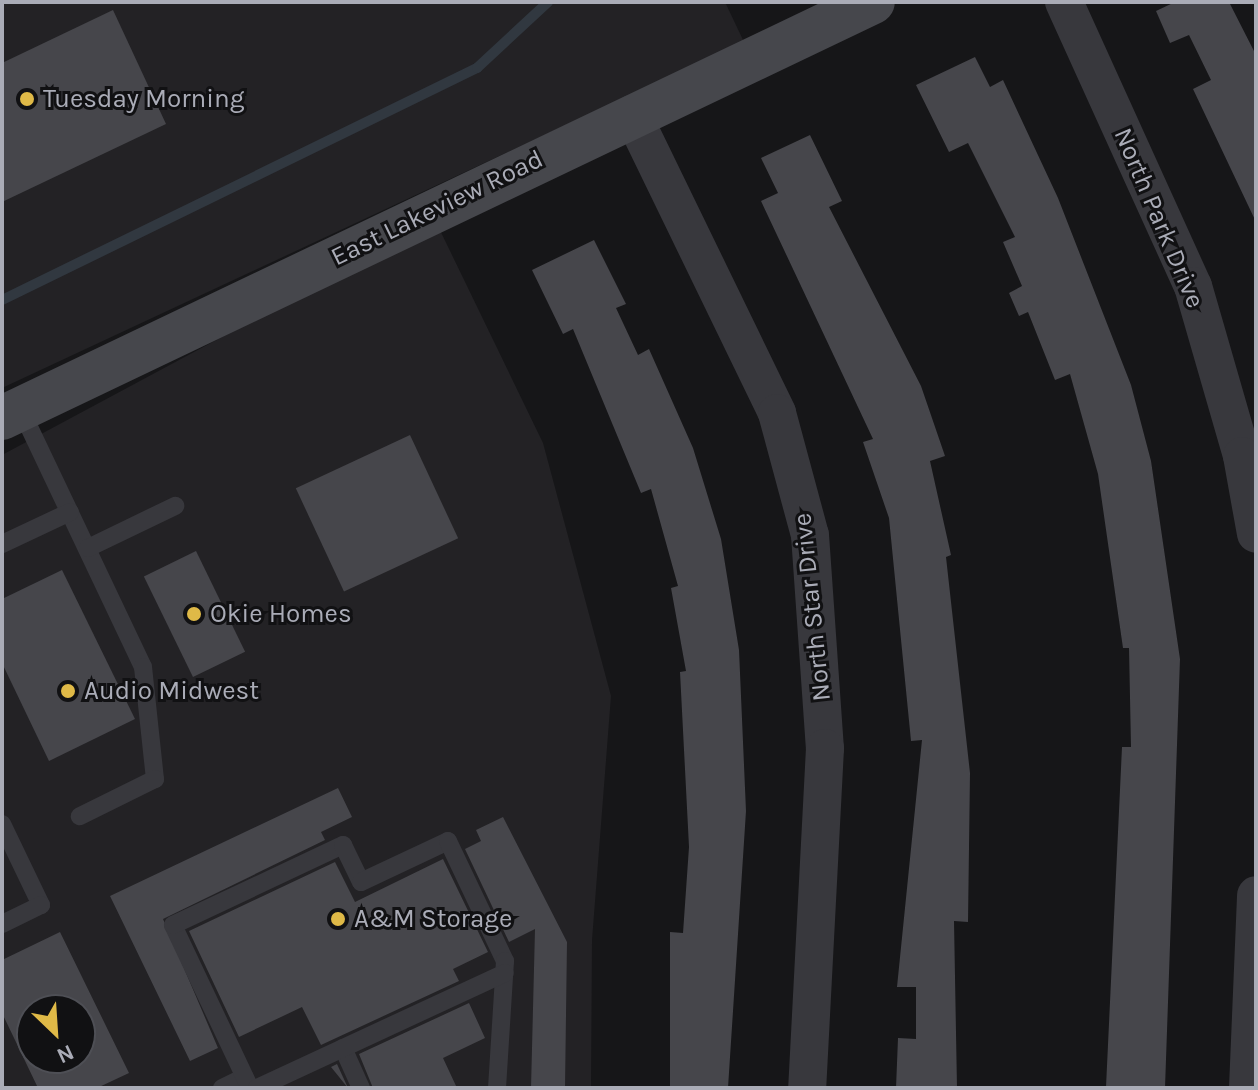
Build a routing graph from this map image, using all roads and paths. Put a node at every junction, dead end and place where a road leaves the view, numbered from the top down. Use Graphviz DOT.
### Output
graph roads {
  1 [pos="873,2"];
  2 [pos="1064,2"];
  3 [pos="632,114"];
  4 [pos="12,414"];
  5 [pos="175,506"];
  6 [pos="70,512"];
  7 [pos="1256,534"];
  8 [pos="2,544"];
  9 [pos="88,548"];
  10 [pos="80,816"];
  11 [pos="2,824"];
  12 [pos="1256,895"];
  13 [pos="2,924"];
  14 [pos="505,973"];
  15 [pos="343,1048"];
  16 [pos="251,1084"];
  17 [pos="222,1088"];
  18 [pos="361,1088"];
  19 [pos="497,1088"];
  20 [pos="807,1088"];
  21 [pos="1248,1088"];
  1 -- 3 [label="main road, East Lakeview Road"];
  2 -- 7 [label="street, North Park Drive"];
  3 -- 4 [label="main road, East Lakeview Road"];
  3 -- 20 [label="street, North Star Drive"];
  4 -- 6 [label="lane"];
  5 -- 9 [label="lane"];
  6 -- 8 [label="lane"];
  6 -- 9 [label="lane"];
  9 -- 10 [label="lane"];
  11 -- 13 [label="lane"];
  12 -- 21 [label="street"];
  14 -- 15 [label="lane"];
  14 -- 16 [label="lane"];
  14 -- 19 [label="lane"];
  15 -- 16 [label="lane"];
  15 -- 18 [label="lane"];
  16 -- 17 [label="lane"];
}
